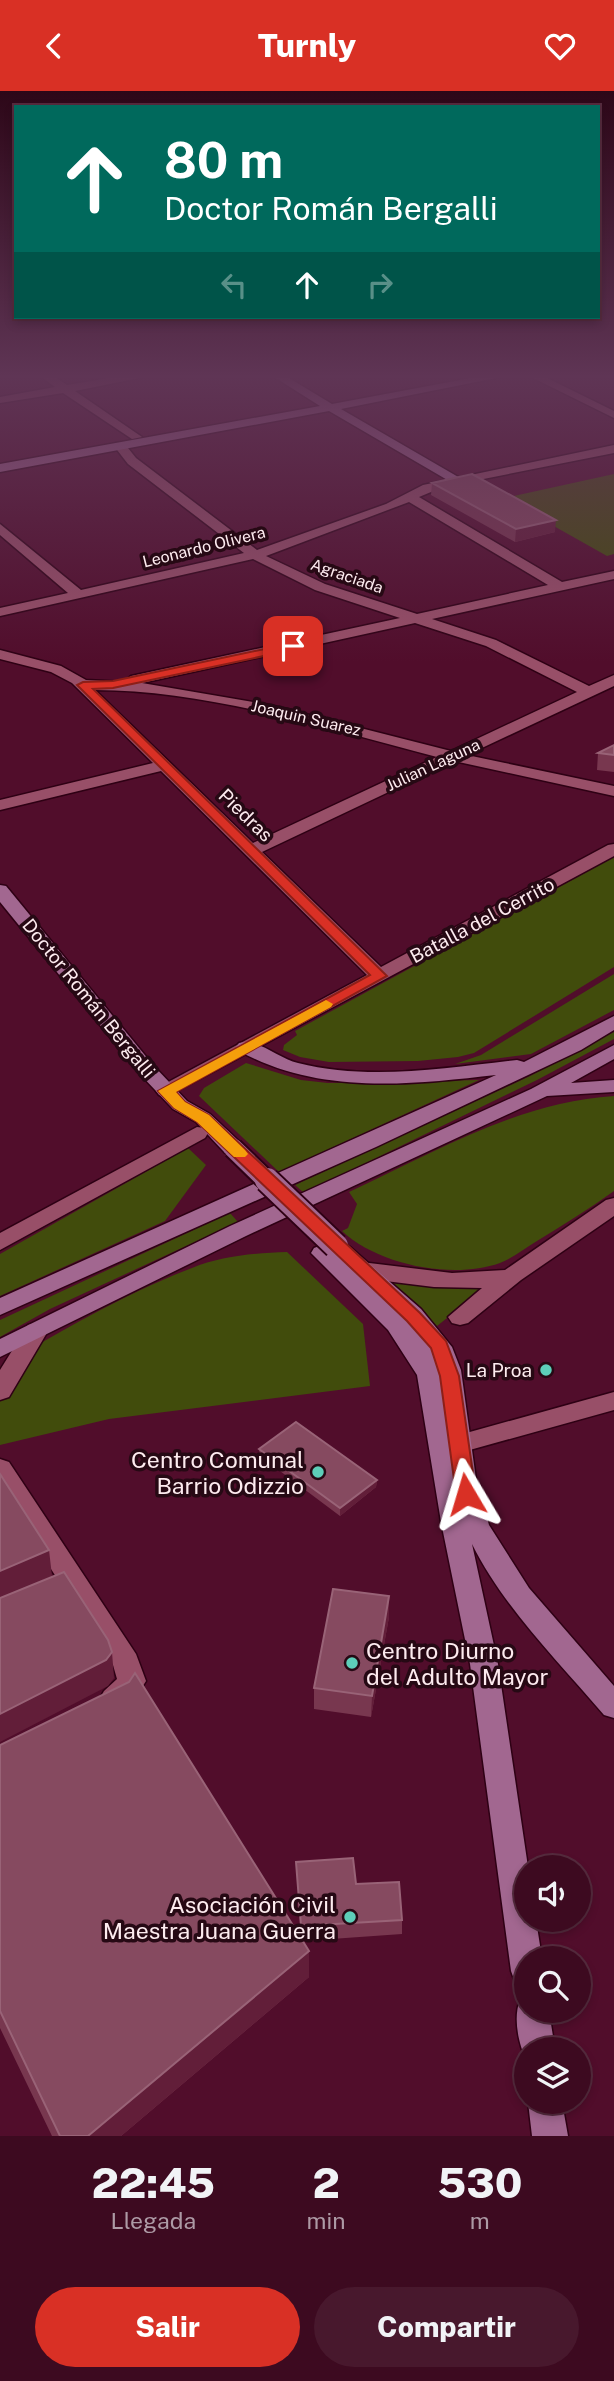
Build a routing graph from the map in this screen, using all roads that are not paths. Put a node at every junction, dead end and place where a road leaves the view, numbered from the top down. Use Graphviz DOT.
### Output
graph roads {
  1 [pos="144,470"];
  2 [pos="438,470"];
  3 [pos="508,470"];
  4 [pos="456,481"];
  5 [pos="411,498"];
  6 [pos="0,529"];
  7 [pos="255,555"];
  8 [pos="614,575"];
  9 [pos="560,587"];
  10 [pos="79,594"];
  11 [pos="0,612"];
  12 [pos="422,619"];
  13 [pos="0,654"];
  14 [pos="614,680"];
  15 [pos="83,685"];
  16 [pos="113,685"];
  17 [pos="590,692"];
  18 [pos="450,757"];
  19 [pos="165,765"];
  20 [pos="614,791"];
  21 [pos="0,805"];
  22 [pos="614,849"];
  23 [pos="252,850"];
  24 [pos="2,897"];
  25 [pos="379,976"];
  26 [pos="614,1022"];
  27 [pos="246,1047"];
  28 [pos="614,1051"];
  29 [pos="536,1064"];
  30 [pos="614,1086"];
  31 [pos="538,1093"];
  32 [pos="173,1098"];
  33 [pos="197,1133"];
  34 [pos="227,1150"];
  35 [pos="614,1205"];
  36 [pos="0,1243"];
  37 [pos="329,1250"];
  38 [pos="362,1270"];
  39 [pos="513,1276"];
  40 [pos="0,1307"];
  41 [pos="460,1317"];
  42 [pos="36,1331"];
  43 [pos="0,1349"];
  44 [pos="0,1391"];
  45 [pos="614,1401"];
  46 [pos="450,1444"];
  47 [pos="0,1469"];
  48 [pos="614,1706"];
  49 [pos="96,1709"];
  50 [pos="523,1946"];
  51 [pos="547,2114"];
  52 [pos="550,2136"];
  1 -- 7 [label="street, Agraciada"];
  2 -- 4 [label="main road"];
  3 -- 4 [label="street, Leonardo Olivera"];
  4 -- 5 [label="street, Leonardo Olivera"];
  5 -- 7 [label="street, Leonardo Olivera"];
  5 -- 9 [label="street"];
  6 -- 10 [label="street"];
  7 -- 10 [label="street, Leonardo Olivera"];
  7 -- 12 [label="street, Agraciada"];
  8 -- 9 [label="street"];
  9 -- 12 [label="street"];
  10 -- 11 [label="street, Leonardo Olivera"];
  12 -- 16 [label="street"];
  12 -- 17 [label="street, Agraciada"];
  13 -- 15 [label="street, Joaquin Suarez"];
  14 -- 17 [label="street, Julian Laguna"];
  15 -- 16 [label="street, Joaquin Suarez"];
  15 -- 19 [label="street, Piedras"];
  16 -- 18 [label="street, Joaquin Suarez"];
  17 -- 18 [label="street, Julian Laguna"];
  18 -- 20 [label="street, Joaquin Suarez"];
  18 -- 23 [label="street, Julian Laguna"];
  19 -- 21 [label="street"];
  19 -- 23 [label="street, Piedras"];
  22 -- 25 [label="street, Batalla del Cerrito"];
  23 -- 25 [label="street, Piedras"];
  24 -- 32 [label="main road, Doctor Román Bergalli"];
  25 -- 27 [label="street, Batalla del Cerrito"];
  26 -- 29 [label="main road"];
  27 -- 29 [label="main road"];
  27 -- 32 [label="street, Batalla del Cerrito"];
  28 -- 31 [label="main road"];
  29 -- 40 [label="main road"];
  30 -- 31 [label="main road"];
  31 -- 42 [label="main road"];
  32 -- 33 [label="main road, Doctor Román Bergalli"];
  32 -- 34 [label="main road, Doctor Román Bergalli"];
  33 -- 34 [label="main road, Doctor Román Bergalli"];
  33 -- 36 [label="street"];
  34 -- 37 [label="main road, Doctor Román Bergalli"];
  35 -- 39 [label="street"];
  37 -- 38 [label="main road"];
  37 -- 46 [label="main road"];
  38 -- 39 [label="street"];
  38 -- 46 [label="main road"];
  39 -- 41 [label="street"];
  42 -- 43 [label="main road"];
  42 -- 44 [label="street"];
  45 -- 46 [label="street"];
  46 -- 48 [label="main road"];
  46 -- 50 [label="main road"];
  47 -- 49 [label="street"];
  51 -- 52 [label="main road"];
}
